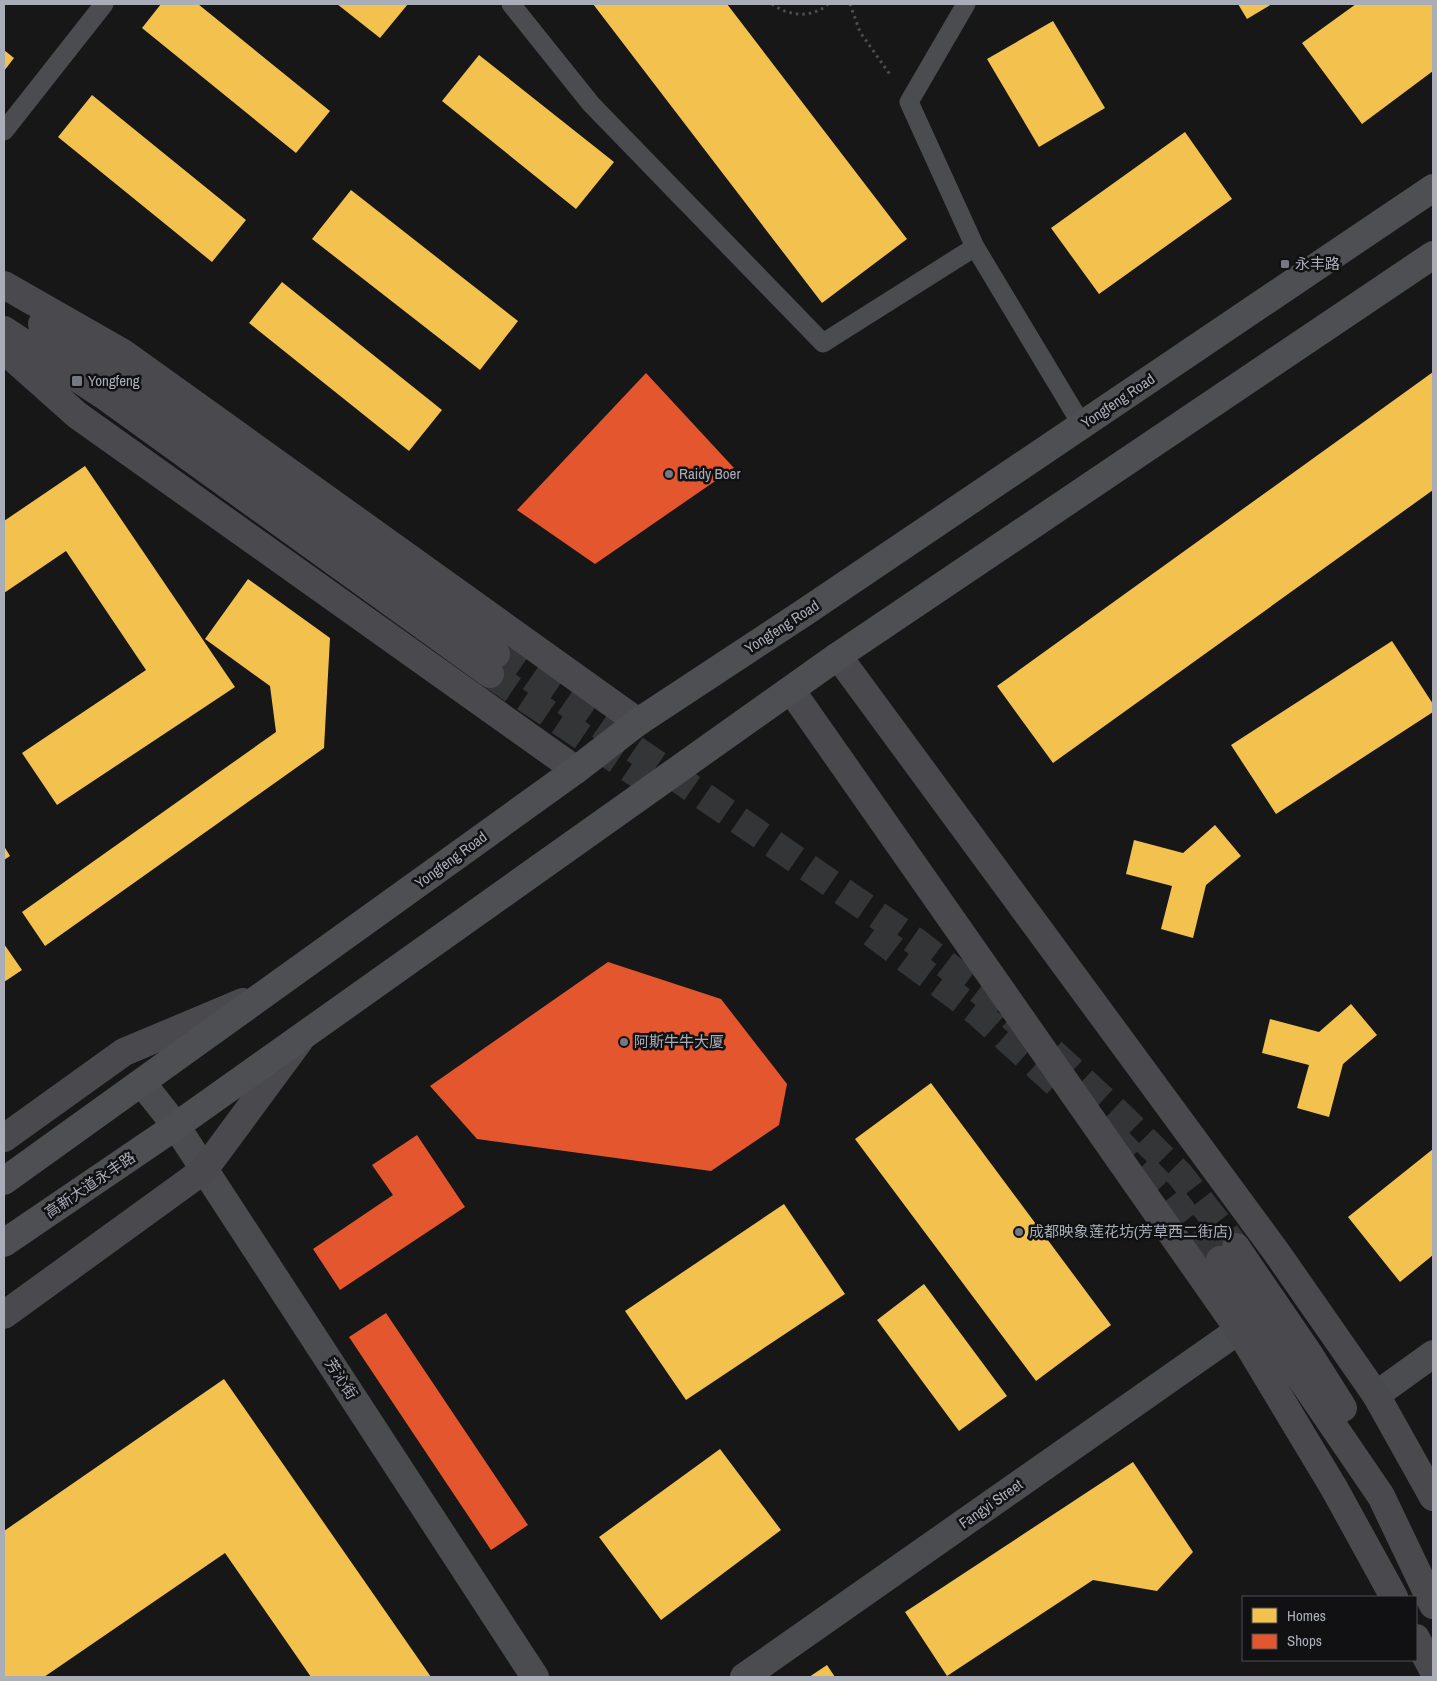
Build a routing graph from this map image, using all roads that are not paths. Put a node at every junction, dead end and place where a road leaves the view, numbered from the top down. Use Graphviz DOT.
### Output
graph roads {
  1 [pos="104,4"];
  2 [pos="511,4"];
  3 [pos="966,4"];
  4 [pos="4,131"];
  5 [pos="1433,188"];
  6 [pos="975,247"];
  7 [pos="1433,254"];
  8 [pos="4,285"];
  9 [pos="4,296"];
  10 [pos="4,330"];
  11 [pos="4,350"];
  12 [pos="1082,425"];
  13 [pos="838,656"];
  14 [pos="791,690"];
  15 [pos="638,722"];
  16 [pos="576,770"];
  17 [pos="266,993"];
  18 [pos="305,1034"];
  19 [pos="142,1083"];
  20 [pos="176,1126"];
  21 [pos="4,1138"];
  22 [pos="204,1170"];
  23 [pos="4,1181"];
  24 [pos="4,1244"];
  25 [pos="4,1315"];
  26 [pos="1239,1330"];
  27 [pos="1433,1354"];
  28 [pos="1376,1394"];
  29 [pos="1433,1497"];
  30 [pos="1433,1562"];
  31 [pos="1393,1596"];
  32 [pos="1433,1605"];
  33 [pos="1417,1640"];
  34 [pos="1433,1670"];
  35 [pos="535,1677"];
  36 [pos="744,1677"];
  1 -- 4 [label="lane"];
  2 -- 6 [label="lane"];
  3 -- 6 [label="lane"];
  5 -- 12 [label="main road, Yongfeng Road"];
  6 -- 12 [label="lane"];
  7 -- 13 [label="main road"];
  8 -- 15 [label="main road"];
  9 -- 10 [label="main road"];
  11 -- 16 [label="main road"];
  12 -- 15 [label="main road, Yongfeng Road"];
  13 -- 14 [label="main road"];
  13 -- 28 [label="main road"];
  14 -- 18 [label="main road"];
  14 -- 26 [label="main road"];
  15 -- 16 [label="main road, Yongfeng Road"];
  16 -- 17 [label="main road, Yongfeng Road"];
  17 -- 19 [label="main road, Yongfeng Road"];
  17 -- 21 [label="main road"];
  18 -- 20 [label="main road"];
  18 -- 22 [label="main road"];
  19 -- 20 [label="street, 芳沁街"];
  19 -- 23 [label="main road"];
  20 -- 22 [label="street, 芳沁街"];
  20 -- 24 [label="main road, 高新大道永丰路"];
  22 -- 25 [label="main road"];
  22 -- 35 [label="street, 芳沁街"];
  26 -- 31 [label="main road"];
  26 -- 36 [label="street, Fangyi Street"];
  27 -- 28 [label="street"];
  28 -- 29 [label="main road"];
  30 -- 32 [label="main road"];
  33 -- 34 [label="main road"];
}
